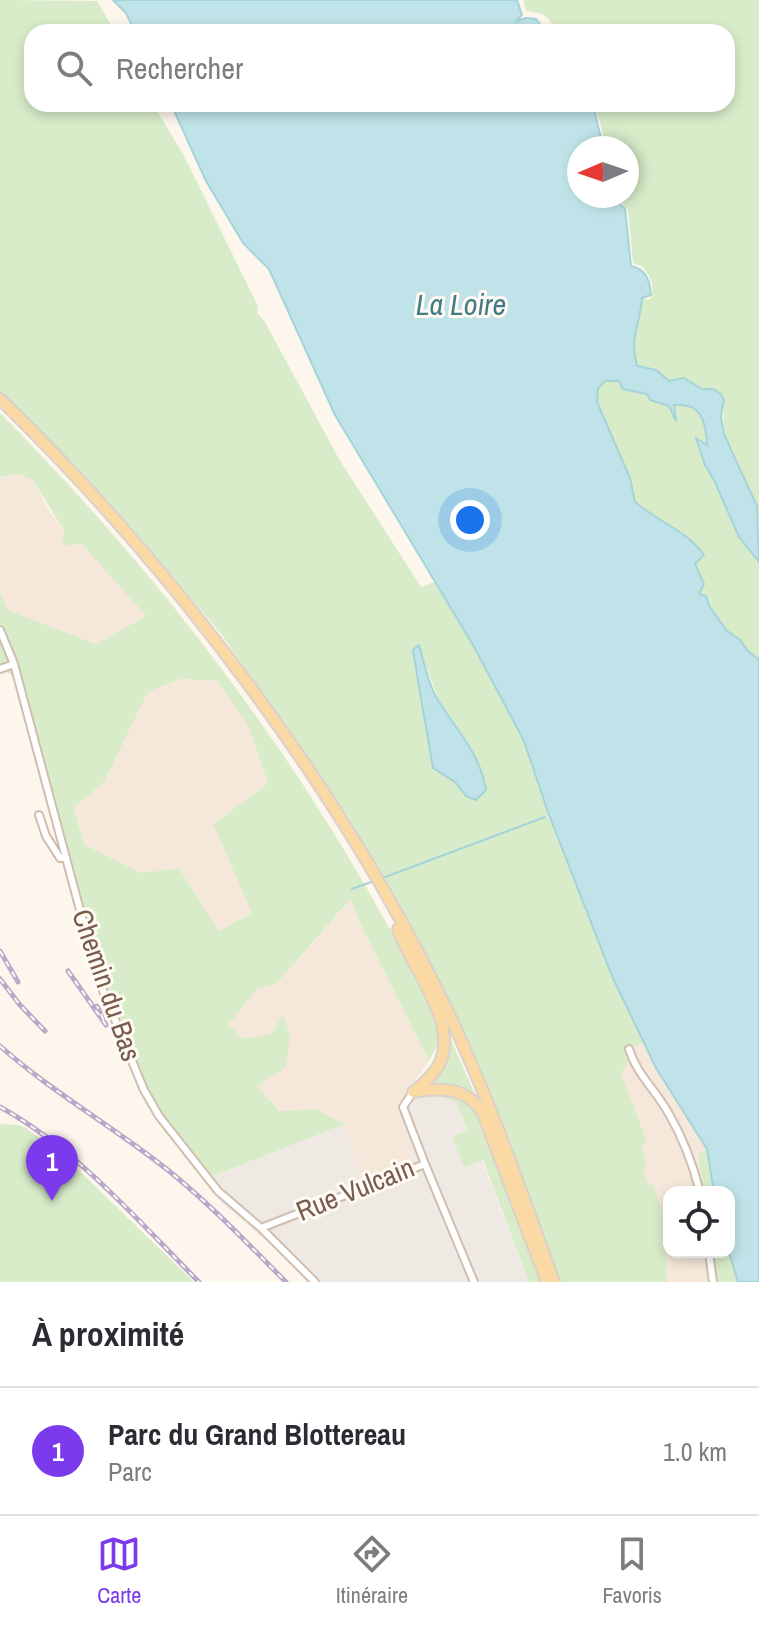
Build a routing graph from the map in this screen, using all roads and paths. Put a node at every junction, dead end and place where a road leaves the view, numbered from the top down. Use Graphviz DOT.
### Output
graph roads {
  1 [pos="0,399"];
  2 [pos="0,408"];
  3 [pos="0,630"];
  4 [pos="14,664"];
  5 [pos="0,669"];
  6 [pos="39,815"];
  7 [pos="66,858"];
  8 [pos="398,929"];
  9 [pos="629,1049"];
  10 [pos="413,1092"];
  11 [pos="425,1164"];
  12 [pos="698,1186"];
  13 [pos="261,1228"];
  14 [pos="710,1258"];
  15 [pos="315,1282"];
  16 [pos="474,1282"];
  17 [pos="550,1282"];
  18 [pos="713,1282"];
  1 -- 17 [label="main road"];
  2 -- 8 [label="main road"];
  3 -- 4 [label="street, Chemin du Bas"];
  4 -- 5 [label="street"];
  4 -- 7 [label="street, Chemin du Bas"];
  6 -- 7 [label="street"];
  7 -- 13 [label="street, Chemin du Bas"];
  8 -- 10 [label="main road"];
  8 -- 17 [label="main road"];
  9 -- 12 [label="street"];
  10 -- 11 [label="street, Rue Vulcain"];
  10 -- 17 [label="main road"];
  11 -- 13 [label="street, Rue Vulcain"];
  11 -- 16 [label="street"];
  13 -- 15 [label="street, Chemin du Bas"];
  14 -- 18 [label="street"];
}
